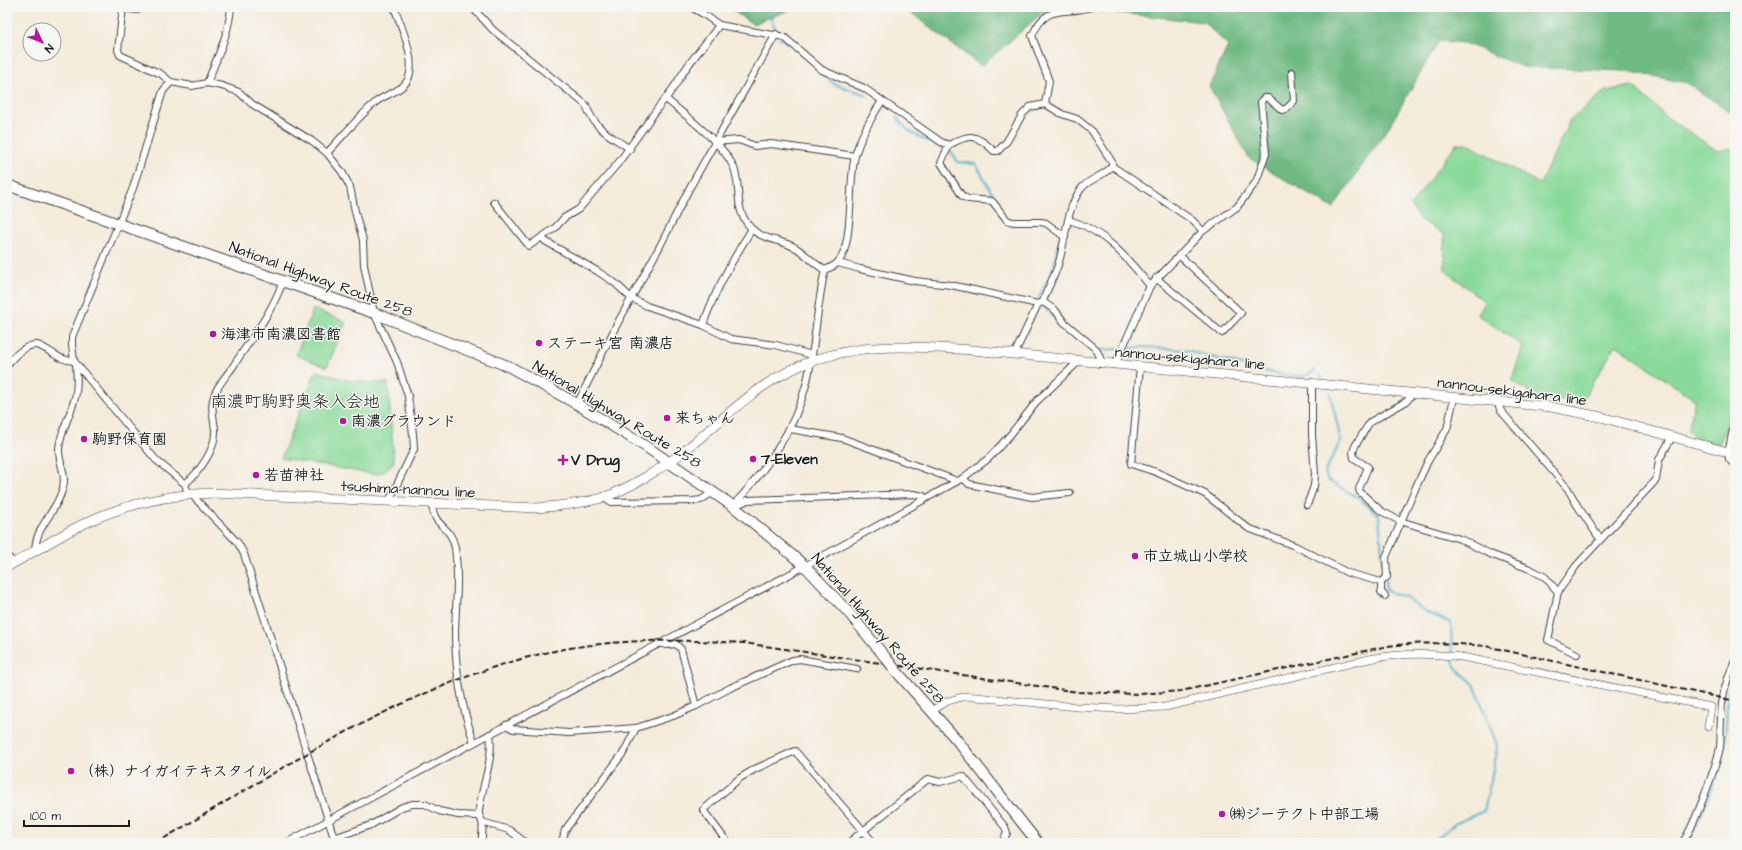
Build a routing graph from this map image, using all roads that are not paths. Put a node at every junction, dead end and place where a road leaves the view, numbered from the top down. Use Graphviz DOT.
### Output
graph roads {
  1 [pos="139,7"];
  2 [pos="231,7"];
  3 [pos="394,7"];
  4 [pos="472,7"];
  5 [pos="691,7"];
  6 [pos="1091,7"];
  7 [pos="123,8"];
  8 [pos="719,25"];
  9 [pos="776,34"];
  10 [pos="1292,72"];
  11 [pos="170,82"];
  12 [pos="207,83"];
  13 [pos="666,99"];
  14 [pos="882,101"];
  15 [pos="1045,104"];
  16 [pos="714,142"];
  17 [pos="949,145"];
  18 [pos="630,149"];
  19 [pos="327,153"];
  20 [pos="855,156"];
  21 [pos="1112,166"];
  22 [pos="7,185"];
  23 [pos="494,202"];
  24 [pos="1069,220"];
  25 [pos="119,224"];
  26 [pos="752,229"];
  27 [pos="1203,231"];
  28 [pos="1065,236"];
  29 [pos="542,237"];
  30 [pos="1179,255"];
  31 [pos="838,263"];
  32 [pos="825,270"];
  33 [pos="1156,278"];
  34 [pos="283,281"];
  35 [pos="1150,286"];
  36 [pos="631,298"];
  37 [pos="1040,303"];
  38 [pos="374,313"];
  39 [pos="702,325"];
  40 [pos="1014,355"];
  41 [pos="811,358"];
  42 [pos="1079,361"];
  43 [pos="75,363"];
  44 [pos="1099,364"];
  45 [pos="1115,365"];
  46 [pos="7,366"];
  47 [pos="1140,367"];
  48 [pos="1312,384"];
  49 [pos="1412,394"];
  50 [pos="1454,398"];
  51 [pos="1497,402"];
  52 [pos="577,404"];
  53 [pos="1735,420"];
  54 [pos="790,429"];
  55 [pos="1672,437"];
  56 [pos="1731,454"];
  57 [pos="670,462"];
  58 [pos="1735,466"];
  59 [pos="963,478"];
  60 [pos="956,482"];
  61 [pos="185,484"];
  62 [pos="713,492"];
  63 [pos="191,494"];
  64 [pos="1070,494"];
  65 [pos="604,497"];
  66 [pos="925,499"];
  67 [pos="389,501"];
  68 [pos="432,504"];
  69 [pos="1307,505"];
  70 [pos="733,506"];
  71 [pos="1400,521"];
  72 [pos="1600,538"];
  73 [pos="35,551"];
  74 [pos="7,556"];
  75 [pos="11,565"];
  76 [pos="805,566"];
  77 [pos="1383,580"];
  78 [pos="1558,592"];
  79 [pos="1385,596"];
  80 [pos="659,643"];
  81 [pos="1577,654"];
  82 [pos="1735,661"];
  83 [pos="857,668"];
  84 [pos="1732,672"];
  85 [pos="696,706"];
  86 [pos="931,711"];
  87 [pos="506,725"];
  88 [pos="1708,727"];
  89 [pos="636,728"];
  90 [pos="490,734"];
  91 [pos="474,742"];
  92 [pos="478,816"];
  93 [pos="328,820"];
  94 [pos="482,822"];
  95 [pos="864,830"];
  96 [pos="1035,839"];
  97 [pos="286,843"];
  98 [pos="482,843"];
  99 [pos="526,843"];
  100 [pos="562,843"];
  101 [pos="728,843"];
  102 [pos="848,843"];
  103 [pos="874,843"];
  104 [pos="1002,843"];
  105 [pos="1682,843"];
  1 -- 7 [label="street"];
  2 -- 12 [label="street"];
  3 -- 19 [label="street"];
  4 -- 18 [label="street"];
  5 -- 8 [label="street"];
  6 -- 15 [label="street"];
  7 -- 11 [label="street"];
  8 -- 9 [label="street"];
  8 -- 13 [label="street"];
  9 -- 14 [label="street"];
  9 -- 16 [label="street"];
  10 -- 27 [label="street"];
  11 -- 12 [label="street"];
  11 -- 25 [label="street"];
  12 -- 19 [label="street"];
  13 -- 16 [label="street"];
  13 -- 18 [label="street"];
  14 -- 17 [label="street"];
  14 -- 20 [label="street"];
  15 -- 17 [label="street"];
  15 -- 21 [label="street"];
  16 -- 20 [label="street"];
  16 -- 26 [label="street"];
  16 -- 36 [label="street"];
  17 -- 28 [label="street"];
  18 -- 29 [label="street"];
  19 -- 38 [label="street"];
  20 -- 31 [label="street"];
  21 -- 24 [label="street"];
  21 -- 27 [label="street"];
  22 -- 25 [label="highway, National Highway Route 258"];
  23 -- 29 [label="street"];
  24 -- 28 [label="street"];
  24 -- 35 [label="street"];
  25 -- 34 [label="highway, National Highway Route 258"];
  25 -- 43 [label="street"];
  26 -- 32 [label="street"];
  26 -- 39 [label="street"];
  27 -- 30 [label="street"];
  28 -- 37 [label="street"];
  29 -- 36 [label="street"];
  30 -- 33 [label="street"];
  30 -- 33 [label="street"];
  31 -- 32 [label="street"];
  31 -- 37 [label="street"];
  32 -- 41 [label="street"];
  33 -- 35 [label="street"];
  34 -- 38 [label="highway, National Highway Route 258"];
  34 -- 61 [label="street"];
  35 -- 45 [label="street"];
  36 -- 39 [label="street"];
  36 -- 52 [label="street"];
  37 -- 40 [label="street"];
  37 -- 44 [label="street"];
  38 -- 52 [label="highway, National Highway Route 258"];
  38 -- 67 [label="street"];
  39 -- 41 [label="street"];
  40 -- 41 [label="main road, nannou-sekigahara line"];
  40 -- 42 [label="main road, nannou-sekigahara line"];
  41 -- 54 [label="street"];
  41 -- 57 [label="main road, nannou-sekigahara line"];
  42 -- 44 [label="main road, nannou-sekigahara line"];
  42 -- 59 [label="street"];
  43 -- 46 [label="street"];
  43 -- 61 [label="street"];
  43 -- 73 [label="street"];
  44 -- 45 [label="main road, nannou-sekigahara line"];
  45 -- 47 [label="main road, nannou-sekigahara line"];
  47 -- 48 [label="main road, nannou-sekigahara line"];
  47 -- 77 [label="street"];
  48 -- 49 [label="main road, nannou-sekigahara line"];
  48 -- 69 [label="street"];
  49 -- 50 [label="main road, nannou-sekigahara line"];
  49 -- 71 [label="street"];
  50 -- 51 [label="main road, nannou-sekigahara line"];
  50 -- 71 [label="street"];
  51 -- 55 [label="main road, nannou-sekigahara line"];
  51 -- 72 [label="street"];
  52 -- 57 [label="highway, National Highway Route 258"];
  53 -- 56 [label="street"];
  54 -- 60 [label="street"];
  54 -- 70 [label="street"];
  55 -- 56 [label="main road, nannou-sekigahara line"];
  55 -- 72 [label="street"];
  56 -- 58 [label="street"];
  57 -- 62 [label="highway, National Highway Route 258"];
  57 -- 65 [label="main road, tsushima-nannou line"];
  59 -- 60 [label="street"];
  59 -- 64 [label="street"];
  60 -- 66 [label="street"];
  61 -- 63 [label="street"];
  62 -- 65 [label="street"];
  62 -- 70 [label="highway, National Highway Route 258"];
  63 -- 67 [label="main road, tsushima-nannou line"];
  63 -- 73 [label="main road, tsushima-nannou line"];
  63 -- 93 [label="street"];
  65 -- 68 [label="main road, tsushima-nannou line"];
  66 -- 70 [label="street"];
  66 -- 76 [label="street"];
  67 -- 68 [label="main road, tsushima-nannou line"];
  68 -- 91 [label="street"];
  70 -- 76 [label="highway, National Highway Route 258"];
  71 -- 77 [label="street"];
  71 -- 78 [label="street"];
  72 -- 78 [label="street"];
  73 -- 75 [label="main road, tsushima-nannou line"];
  74 -- 75 [label="street"];
  76 -- 80 [label="street"];
  76 -- 86 [label="highway, National Highway Route 258, bridge"];
  77 -- 79 [label="street"];
  78 -- 81 [label="street"];
  80 -- 85 [label="street"];
  80 -- 87 [label="street"];
  82 -- 84 [label="street"];
  83 -- 85 [label="street"];
  84 -- 105 [label="street"];
  85 -- 89 [label="street"];
  86 -- 88 [label="street"];
  86 -- 96 [label="highway, National Highway Route 258"];
  87 -- 89 [label="street"];
  87 -- 90 [label="street"];
  89 -- 100 [label="street"];
  90 -- 91 [label="street"];
  90 -- 92 [label="street"];
  91 -- 93 [label="street"];
  92 -- 93 [label="street"];
  92 -- 94 [label="street"];
  93 -- 97 [label="street"];
  94 -- 98 [label="street"];
  94 -- 99 [label="street"];
  95 -- 101 [label="street"];
  95 -- 102 [label="street"];
  95 -- 103 [label="street"];
  95 -- 104 [label="street"];
}
